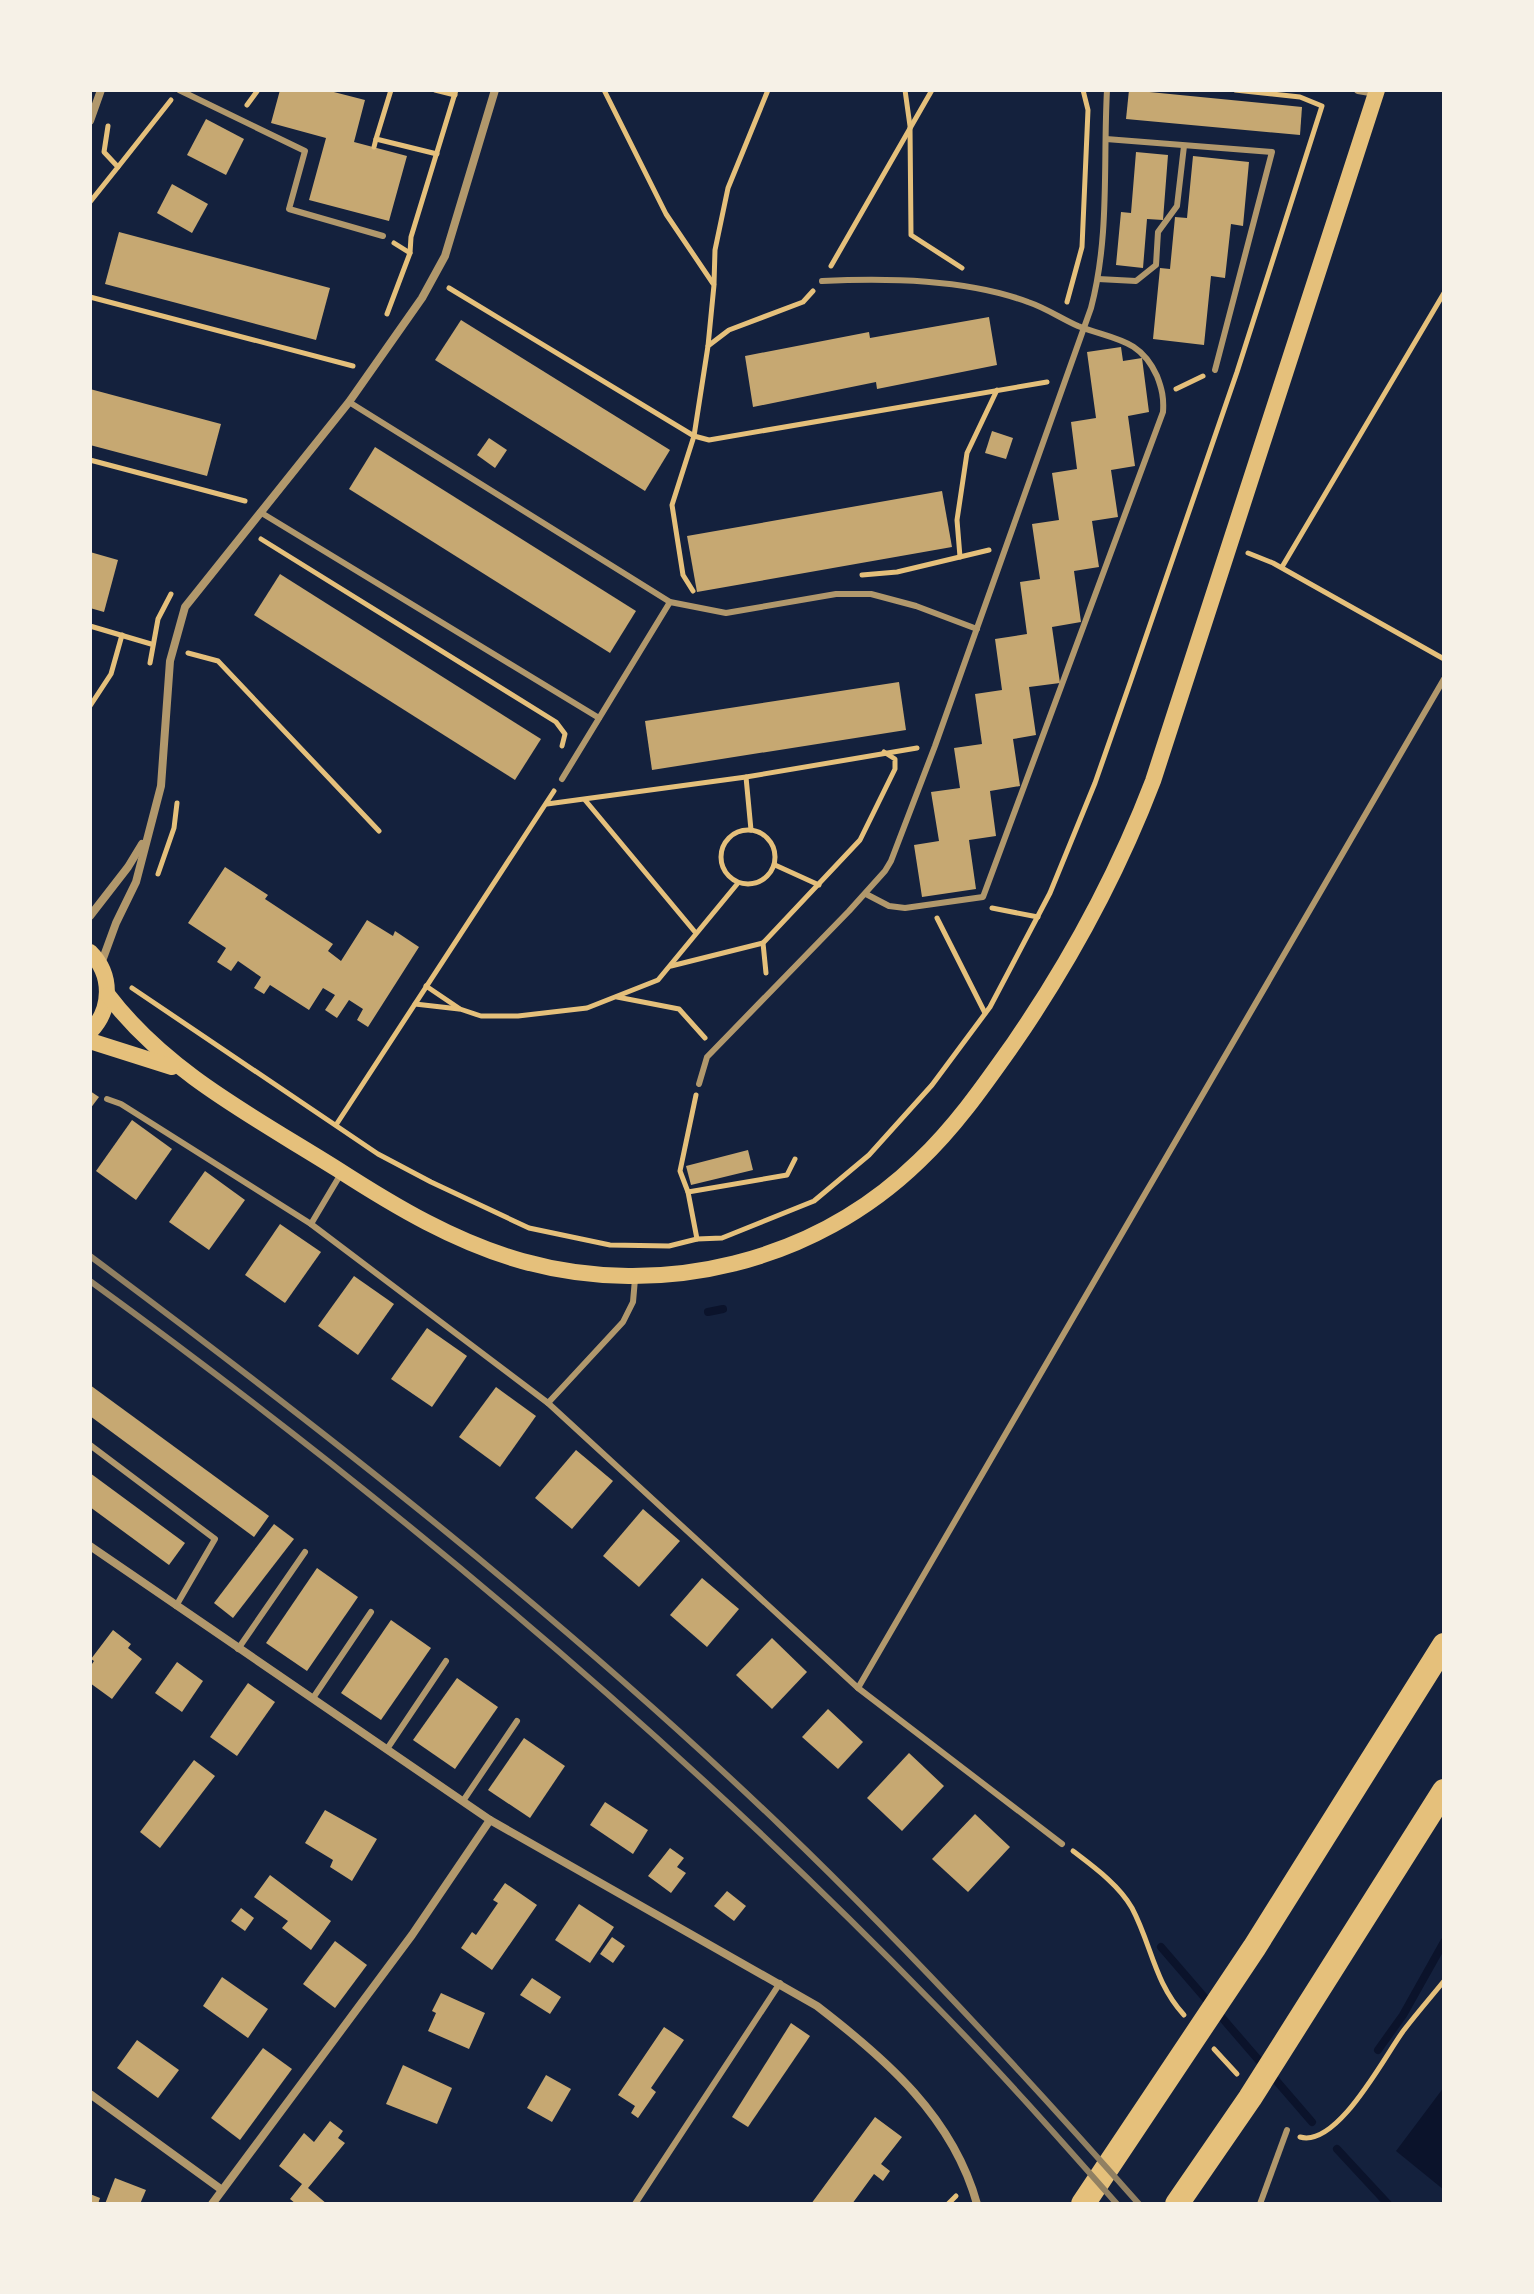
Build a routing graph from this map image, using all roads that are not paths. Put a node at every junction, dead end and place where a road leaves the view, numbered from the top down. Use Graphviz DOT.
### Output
graph roads {
  1 [pos="101,90"];
  2 [pos="179,90"];
  3 [pos="495,90"];
  4 [pos="1107,90"];
  5 [pos="1358,90"];
  6 [pos="1376,92"];
  7 [pos="90,121"];
  8 [pos="1106,139"];
  9 [pos="1184,146"];
  10 [pos="383,236"];
  11 [pos="1098,279"];
  12 [pos="822,281"];
  13 [pos="1083,328"];
  14 [pos="1215,370"];
  15 [pos="349,402"];
  16 [pos="260,512"];
  17 [pos="670,602"];
  18 [pos="977,629"];
  19 [pos="1444,679"];
  20 [pos="599,718"];
  21 [pos="562,779"];
  22 [pos="146,837"];
  23 [pos="866,894"];
  24 [pos="90,916"];
  25 [pos="95,958"];
  26 [pos="108,995"];
  27 [pos="90,1032"];
  28 [pos="90,1041"];
  29 [pos="181,1070"];
  30 [pos="699,1084"];
  31 [pos="107,1099"];
  32 [pos="342,1172"];
  33 [pos="311,1224"];
  34 [pos="636,1277"];
  35 [pos="548,1403"];
  36 [pos="90,1445"];
  37 [pos="90,1546"];
  38 [pos="305,1552"];
  39 [pos="176,1606"];
  40 [pos="371,1612"];
  41 [pos="1444,1645"];
  42 [pos="238,1649"];
  43 [pos="446,1661"];
  44 [pos="858,1688"];
  45 [pos="313,1698"];
  46 [pos="517,1721"];
  47 [pos="387,1749"];
  48 [pos="1444,1791"];
  49 [pos="463,1801"];
  50 [pos="490,1820"];
  51 [pos="1062,1844"];
  52 [pos="780,1983"];
  53 [pos="90,2094"];
  54 [pos="1287,2130"];
  55 [pos="222,2190"];
  56 [pos="212,2204"];
  57 [pos="635,2204"];
  58 [pos="977,2204"];
  59 [pos="1083,2204"];
  60 [pos="1177,2204"];
  61 [pos="1260,2204"];
  1 -- 7 [label="street"];
  2 -- 10 [label="lane"];
  3 -- 15 [label="street"];
  4 -- 8 [label="lane"];
  5 -- 6 [label="street"];
  6 -- 34 [label="main road"];
  8 -- 9 [label="lane"];
  8 -- 11 [label="lane"];
  9 -- 11 [label="lane"];
  9 -- 14 [label="lane"];
  11 -- 13 [label="lane"];
  12 -- 13 [label="lane"];
  13 -- 18 [label="lane"];
  13 -- 23 [label="lane"];
  15 -- 16 [label="street"];
  15 -- 17 [label="lane"];
  16 -- 20 [label="lane"];
  16 -- 22 [label="street"];
  17 -- 18 [label="lane"];
  17 -- 20 [label="lane"];
  18 -- 23 [label="lane"];
  19 -- 44 [label="lane"];
  20 -- 21 [label="lane"];
  22 -- 24 [label="street"];
  22 -- 25 [label="street"];
  23 -- 30 [label="lane"];
  25 -- 26 [label="main road"];
  26 -- 27 [label="main road"];
  26 -- 29 [label="main road"];
  28 -- 29 [label="main road"];
  29 -- 32 [label="main road"];
  31 -- 33 [label="lane"];
  32 -- 33 [label="lane"];
  32 -- 34 [label="main road"];
  33 -- 35 [label="lane"];
  34 -- 35 [label="lane"];
  35 -- 44 [label="lane"];
  36 -- 39 [label="lane"];
  37 -- 39 [label="street"];
  38 -- 42 [label="lane"];
  39 -- 42 [label="street"];
  40 -- 45 [label="lane"];
  41 -- 59 [label="highway"];
  42 -- 45 [label="street"];
  43 -- 47 [label="lane"];
  44 -- 51 [label="lane"];
  45 -- 47 [label="street"];
  46 -- 49 [label="lane"];
  47 -- 49 [label="street"];
  48 -- 60 [label="highway"];
  49 -- 50 [label="street"];
  50 -- 52 [label="street"];
  50 -- 55 [label="street"];
  52 -- 57 [label="lane"];
  52 -- 58 [label="street"];
  53 -- 55 [label="street"];
  54 -- 61 [label="lane"];
  55 -- 56 [label="street"];
}
